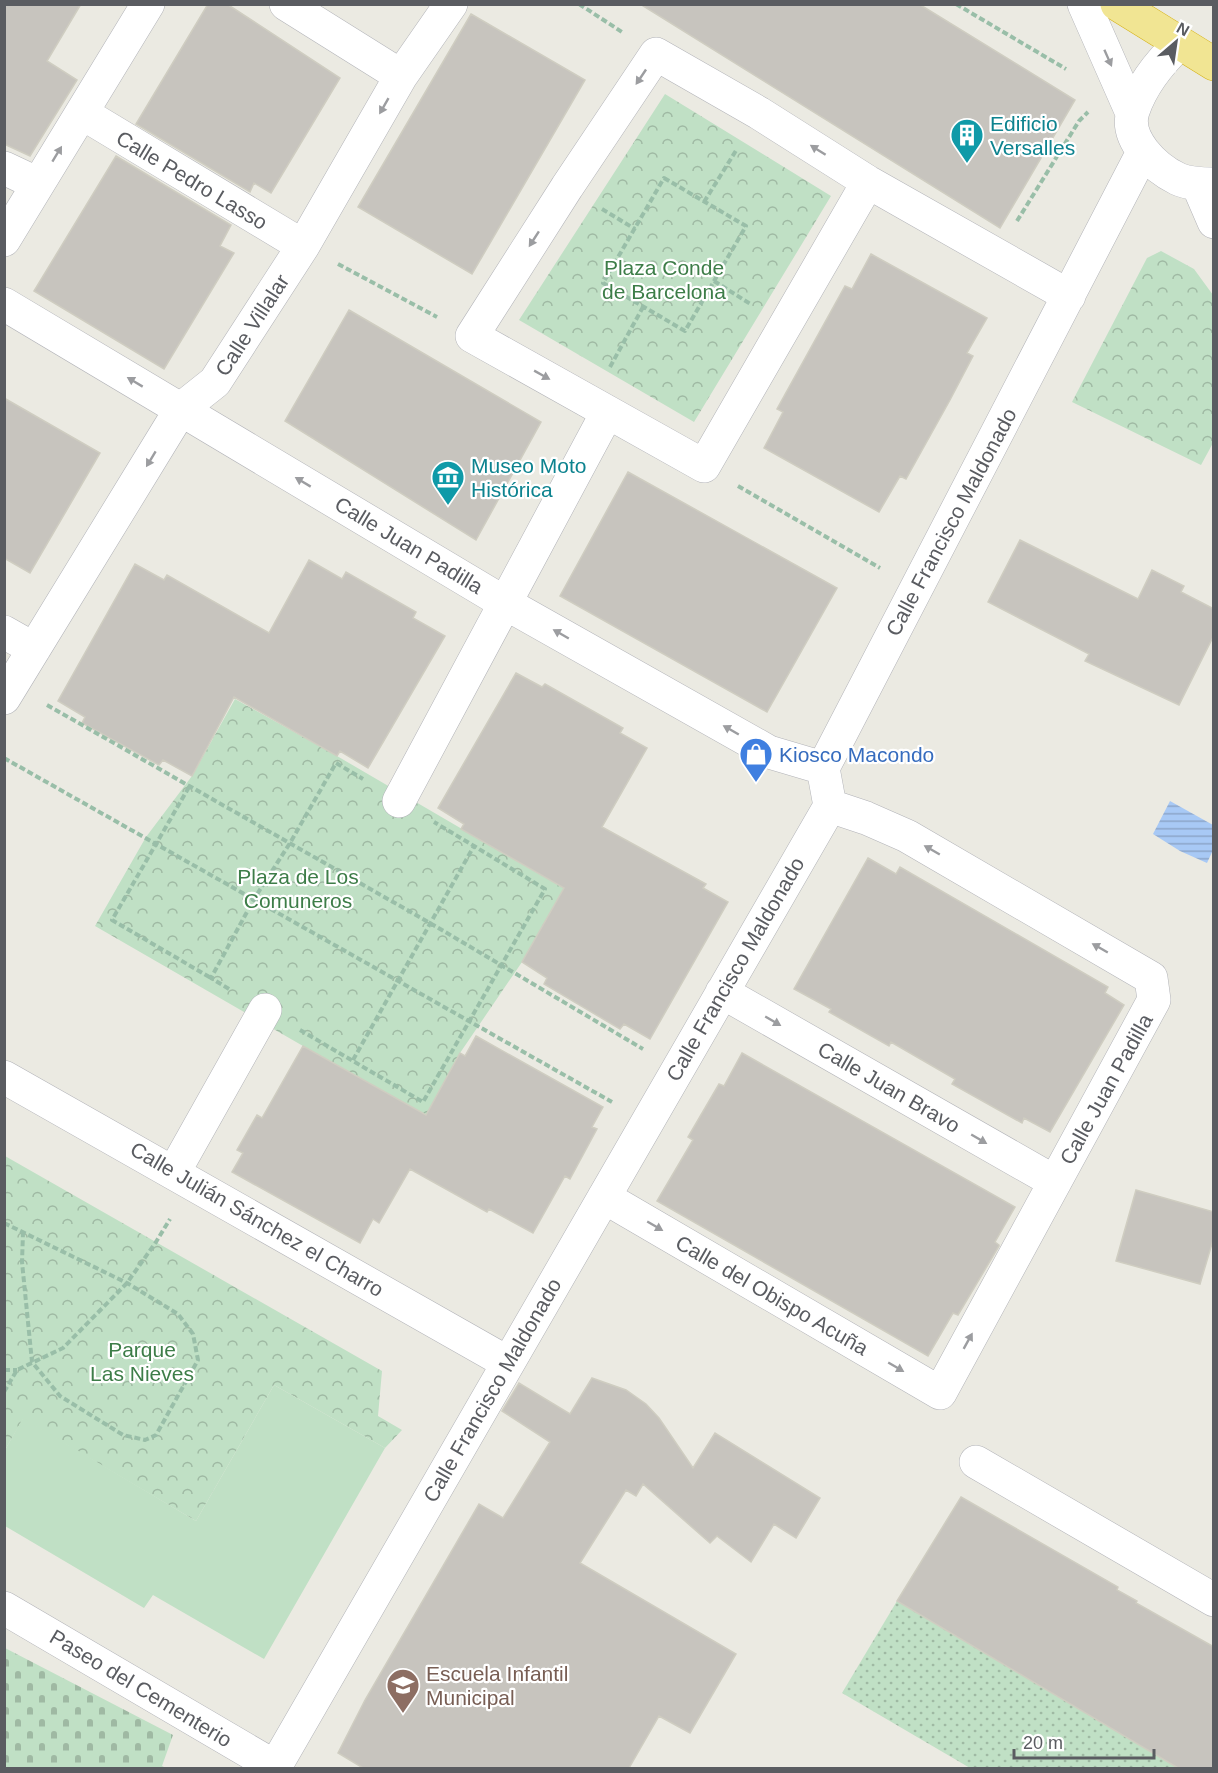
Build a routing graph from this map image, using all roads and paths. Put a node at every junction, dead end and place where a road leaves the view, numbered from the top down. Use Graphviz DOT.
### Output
graph roads {
  1 [pos="148,4"];
  2 [pos="286,4"];
  3 [pos="451,4"];
  4 [pos="579,4"];
  5 [pos="956,4"];
  6 [pos="1084,4"];
  7 [pos="1117,4"];
  8 [pos="1180,43"];
  9 [pos="656,54"];
  10 [pos="1214,64"];
  11 [pos="1071,72"];
  12 [pos="402,76"];
  13 [pos="1096,105"];
  14 [pos="82,113"];
  15 [pos="759,113"];
  16 [pos="1132,113"];
  17 [pos="1143,152"];
  18 [pos="4,168"];
  19 [pos="868,182"];
  20 [pos="39,184"];
  21 [pos="1206,184"];
  22 [pos="704,202"];
  23 [pos="1016,222"];
  24 [pos="1214,222"];
  25 [pos="4,240"];
  26 [pos="303,246"];
  27 [pos="1069,296"];
  28 [pos="4,304"];
  29 [pos="644,307"];
  30 [pos="472,336"];
  31 [pos="598,407"];
  32 [pos="181,409"];
  33 [pos="704,466"];
  34 [pos="917,589"];
  35 [pos="505,603"];
  36 [pos="4,632"];
  37 [pos="34,650"];
  38 [pos="8,692"];
  39 [pos="4,758"];
  40 [pos="823,768"];
  41 [pos="189,787"];
  42 [pos="399,801"];
  43 [pos="830,806"];
  44 [pos="156,843"];
  45 [pos="290,843"];
  46 [pos="474,846"];
  47 [pos="254,899"];
  48 [pos="430,923"];
  49 [pos="501,965"];
  50 [pos="211,978"];
  51 [pos="398,981"];
  52 [pos="722,992"];
  53 [pos="265,1010"];
  54 [pos="469,1021"];
  55 [pos="353,1060"];
  56 [pos="678,1069"];
  57 [pos="4,1077"];
  58 [pos="647,1122"];
  59 [pos="183,1177"];
  60 [pos="1055,1182"];
  61 [pos="604,1197"];
  62 [pos="4,1223"];
  63 [pos="23,1233"];
  64 [pos="127,1283"];
  65 [pos="32,1362"];
  66 [pos="508,1363"];
  67 [pos="4,1370"];
  68 [pos="17,1370"];
  69 [pos="4,1392"];
  70 [pos="940,1393"];
  71 [pos="976,1462"];
  72 [pos="1214,1600"];
  73 [pos="4,1608"];
  74 [pos="276,1768"];
  1 -- 14 [label="street"];
  2 -- 12 [label="street"];
  3 -- 12 [label="street, Calle Villalar"];
  4 -- 9 [label="path"];
  5 -- 11 [label="path"];
  6 -- 16 [label="street, one-way"];
  7 -- 8 [label="highway"];
  8 -- 10 [label="highway"];
  8 -- 16 [label="street"];
  9 -- 15 [label="street"];
  9 -- 30 [label="street, one-way"];
  12 -- 26 [label="street, Calle Villalar, one-way"];
  13 -- 23 [label="path"];
  20 -- 14 [label="street, one-way"];
  14 -- 26 [label="street, Calle Pedro Lasso"];
  19 -- 15 [label="street, one-way"];
  15 -- 22 [label="path"];
  16 -- 17 [label="street"];
  17 -- 21 [label="street"];
  17 -- 27 [label="street, Calle Francisco Maldonado"];
  18 -- 20 [label="street"];
  19 -- 27 [label="street"];
  19 -- 33 [label="street"];
  20 -- 25 [label="street"];
  21 -- 24 [label="street"];
  22 -- 29 [label="path"];
  22 -- 29 [label="path"];
  26 -- 30 [label="path"];
  26 -- 32 [label="street, Calle Villalar"];
  27 -- 34 [label="street, Calle Francisco Maldonado"];
  32 -- 28 [label="street, Calle Juan Padilla, one-way"];
  29 -- 31 [label="path"];
  30 -- 31 [label="street, one-way"];
  31 -- 33 [label="street"];
  31 -- 35 [label="street"];
  35 -- 32 [label="street, Calle Juan Padilla, one-way"];
  32 -- 37 [label="street, Calle Villalar, one-way"];
  33 -- 34 [label="path"];
  34 -- 40 [label="street, Calle Francisco Maldonado"];
  40 -- 35 [label="street, Calle Juan Padilla, one-way"];
  35 -- 42 [label="street"];
  36 -- 37 [label="street"];
  37 -- 38 [label="street, Calle Villalar"];
  38 -- 41 [label="path"];
  39 -- 44 [label="path"];
  40 -- 43 [label="street"];
  41 -- 44 [label="path"];
  41 -- 45 [label="path"];
  42 -- 45 [label="path"];
  42 -- 46 [label="path"];
  43 -- 52 [label="street, Calle Francisco Maldonado"];
  60 -- 43 [label="street, Calle Juan Padilla, one-way"];
  44 -- 47 [label="path"];
  44 -- 50 [label="path"];
  45 -- 47 [label="path"];
  45 -- 48 [label="path"];
  46 -- 48 [label="path"];
  46 -- 49 [label="path"];
  47 -- 50 [label="path"];
  47 -- 51 [label="path"];
  48 -- 49 [label="path"];
  48 -- 51 [label="path"];
  49 -- 54 [label="path"];
  49 -- 56 [label="path"];
  50 -- 53 [label="path"];
  51 -- 54 [label="path"];
  51 -- 55 [label="path"];
  52 -- 56 [label="street, Calle Francisco Maldonado"];
  52 -- 60 [label="street, Calle Juan Bravo, one-way"];
  53 -- 55 [label="path"];
  53 -- 59 [label="street"];
  54 -- 55 [label="path"];
  54 -- 58 [label="path"];
  56 -- 58 [label="street, Calle Francisco Maldonado"];
  57 -- 59 [label="street, Calle Julián Sánchez el Charro"];
  58 -- 61 [label="street, Calle Francisco Maldonado"];
  59 -- 64 [label="path"];
  59 -- 66 [label="street, Calle Julián Sánchez el Charro"];
  70 -- 60 [label="street, Calle Juan Padilla, one-way"];
  61 -- 66 [label="street, Calle Francisco Maldonado"];
  61 -- 70 [label="street, Calle del Obispo Acuña, one-way"];
  62 -- 63 [label="path"];
  63 -- 64 [label="path"];
  63 -- 65 [label="path"];
  64 -- 65 [label="path"];
  64 -- 65 [label="path"];
  65 -- 68 [label="path"];
  66 -- 74 [label="street, Calle Francisco Maldonado"];
  67 -- 68 [label="path"];
  68 -- 69 [label="path"];
  71 -- 72 [label="street"];
  73 -- 74 [label="street, Paseo del Cementerio"];
}
